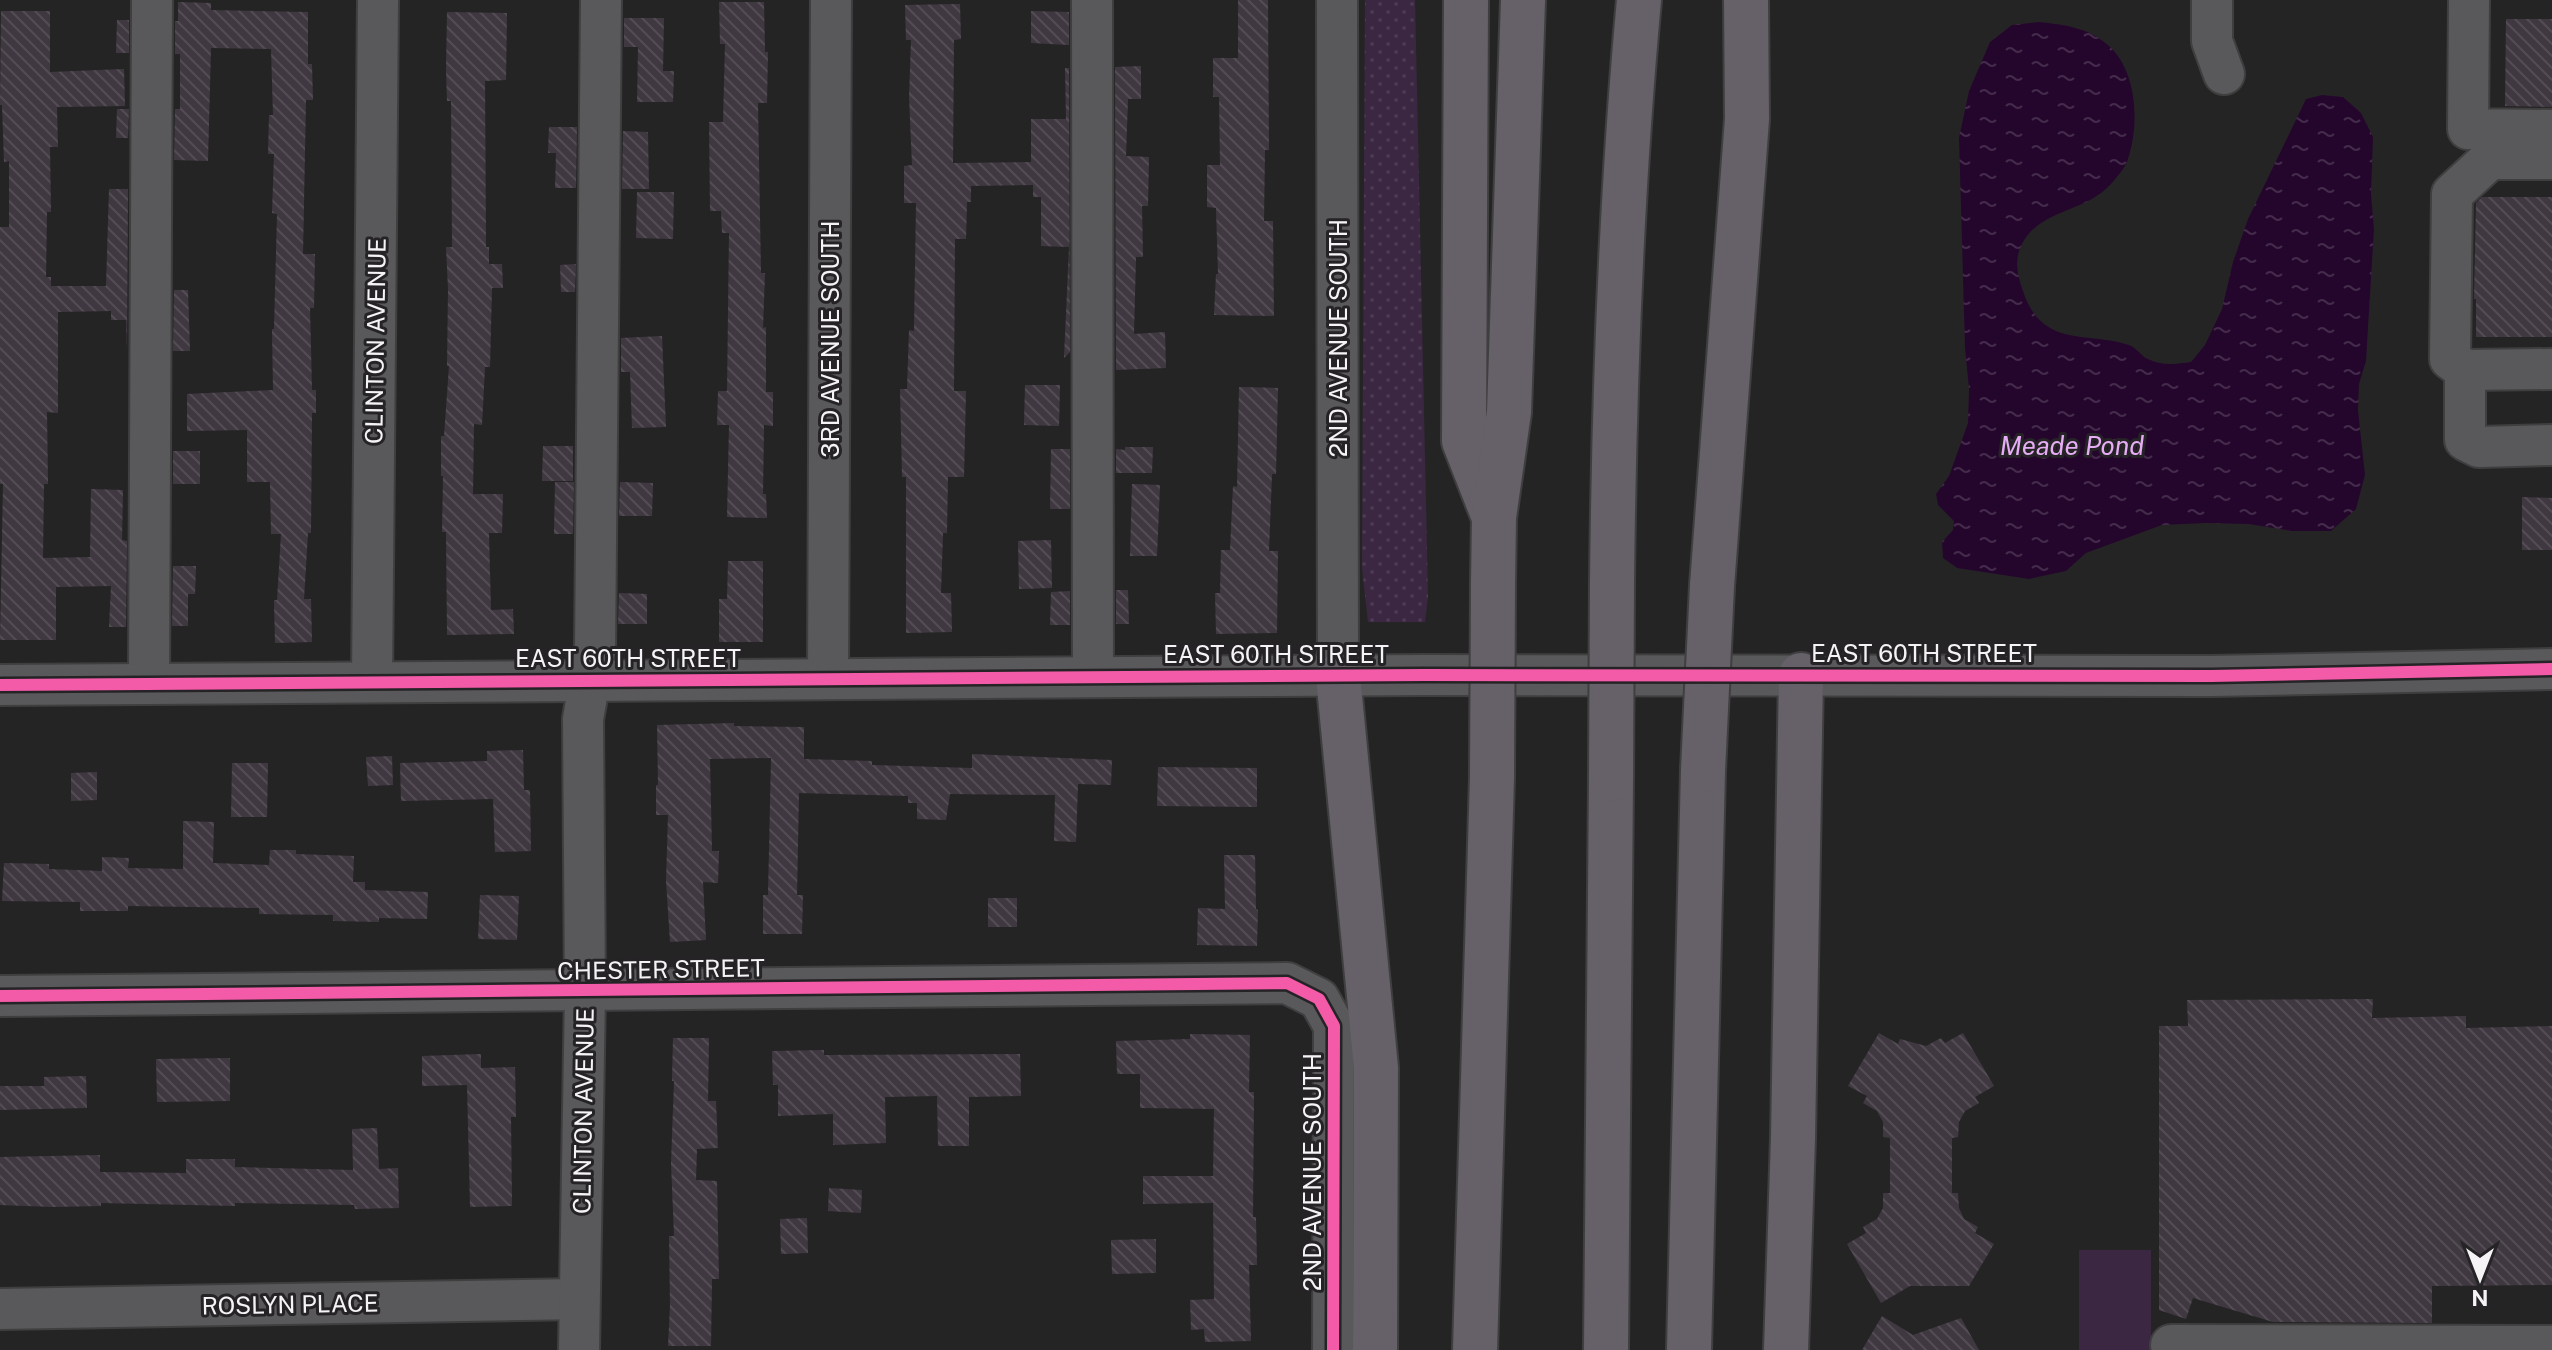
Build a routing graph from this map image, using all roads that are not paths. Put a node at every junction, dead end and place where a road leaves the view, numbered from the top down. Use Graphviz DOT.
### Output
graph roads {
  1 [pos="152,0"];
  2 [pos="378,0"];
  3 [pos="601,0"];
  4 [pos="831,0"];
  5 [pos="1092,0"];
  6 [pos="1337,0"];
  7 [pos="1466,0"];
  8 [pos="1523,0"];
  9 [pos="1639,0"];
  10 [pos="1746,0"];
  11 [pos="1775,0"];
  12 [pos="2212,0"];
  13 [pos="2469,0"];
  14 [pos="2224,74"];
  15 [pos="1747,119"];
  16 [pos="2552,130"];
  17 [pos="2552,159"];
  18 [pos="2552,369"];
  19 [pos="2465,370"];
  20 [pos="2552,445"];
  21 [pos="1494,517"];
  22 [pos="2552,669"];
  23 [pos="1801,675"];
  24 [pos="1338,676"];
  25 [pos="1093,677"];
  26 [pos="828,679"];
  27 [pos="589,680"];
  28 [pos="372,682"];
  29 [pos="149,683"];
  30 [pos="0,685"];
  31 [pos="585,992"];
  32 [pos="0,996"];
  33 [pos="1319,999"];
  34 [pos="579,1299"];
  35 [pos="0,1309"];
  36 [pos="2171,1345"];
  37 [pos="2552,1346"];
  38 [pos="2258,1348"];
  39 [pos="579,1350"];
  40 [pos="1333,1350"];
  41 [pos="1375,1350"];
  42 [pos="1475,1350"];
  43 [pos="1606,1350"];
  44 [pos="1689,1350"];
  45 [pos="1786,1350"];
  1 -- 29 [label="street"];
  2 -- 28 [label="street, CLINTON AVENUE"];
  3 -- 27 [label="street, CLINTON AVENUE"];
  4 -- 26 [label="street, 3RD AVENUE SOUTH"];
  5 -- 25 [label="street"];
  6 -- 24 [label="street, 2ND AVENUE SOUTH"];
  7 -- 21 [label="highway"];
  8 -- 21 [label="highway"];
  9 -- 43 [label="highway, bridge"];
  10 -- 15 [label="highway"];
  11 -- 15 [label="highway"];
  12 -- 14 [label="street"];
  13 -- 16 [label="street"];
  15 -- 44 [label="highway, bridge"];
  17 -- 19 [label="street"];
  18 -- 19 [label="street"];
  19 -- 20 [label="street"];
  21 -- 42 [label="highway, bridge"];
  22 -- 23 [label="street, EAST 60TH STREET"];
  23 -- 24 [label="street, EAST 60TH STREET"];
  23 -- 45 [label="highway"];
  24 -- 25 [label="street, EAST 60TH STREET"];
  24 -- 41 [label="highway"];
  25 -- 26 [label="street, EAST 60TH STREET"];
  26 -- 27 [label="street, EAST 60TH STREET"];
  27 -- 28 [label="street, EAST 60TH STREET"];
  27 -- 31 [label="street, CLINTON AVENUE"];
  28 -- 29 [label="street, EAST 60TH STREET"];
  29 -- 30 [label="street, EAST 60TH STREET"];
  31 -- 32 [label="street, CHESTER STREET"];
  31 -- 33 [label="street, CHESTER STREET"];
  31 -- 34 [label="street, CLINTON AVENUE"];
  33 -- 40 [label="street, 2ND AVENUE SOUTH"];
  34 -- 35 [label="street, ROSLYN PLACE"];
  34 -- 39 [label="street, CLINTON AVENUE"];
  36 -- 38 [label="street"];
  37 -- 38 [label="street"];
}
